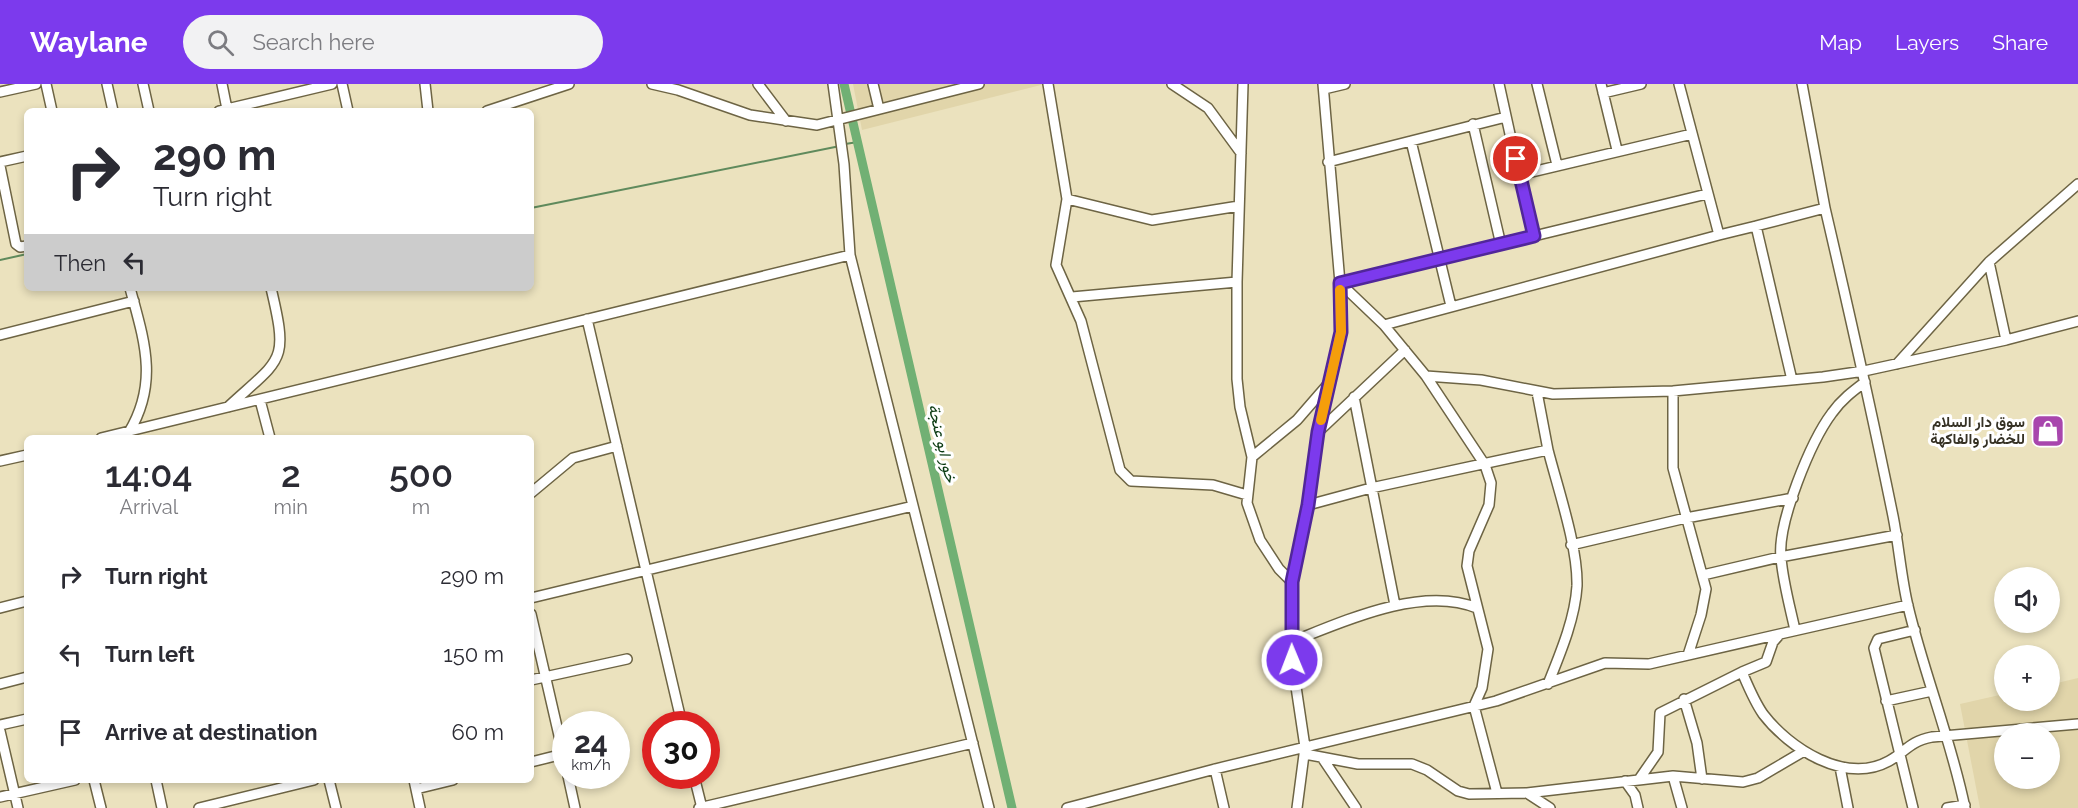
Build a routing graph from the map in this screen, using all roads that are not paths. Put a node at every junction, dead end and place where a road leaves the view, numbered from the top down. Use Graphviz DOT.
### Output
graph roads {
  1 [pos="36,84"];
  2 [pos="46,84"];
  3 [pos="107,84"];
  4 [pos="143,84"];
  5 [pos="222,84"];
  6 [pos="332,84"];
  7 [pos="342,84"];
  8 [pos="425,84"];
  9 [pos="569,84"];
  10 [pos="652,84"];
  11 [pos="758,84"];
  12 [pos="832,84"];
  13 [pos="873,84"];
  14 [pos="980,84"];
  15 [pos="1048,84"];
  16 [pos="1172,84"];
  17 [pos="1243,84"];
  18 [pos="1345,84"];
  19 [pos="1499,84"];
  20 [pos="1537,84"];
  21 [pos="1641,84"];
  22 [pos="1679,84"];
  23 [pos="1802,84"];
  24 [pos="1324,86"];
  25 [pos="1602,89"];
  26 [pos="0,92"];
  27 [pos="51,108"];
  28 [pos="112,108"];
  29 [pos="148,108"];
  30 [pos="223,108"];
  31 [pos="248,108"];
  32 [pos="347,108"];
  33 [pos="428,108"];
  34 [pos="496,108"];
  35 [pos="879,109"];
  36 [pos="1506,117"];
  37 [pos="842,119"];
  38 [pos="786,121"];
  39 [pos="1473,124"];
  40 [pos="1692,134"];
  41 [pos="1411,141"];
  42 [pos="1617,150"];
  43 [pos="1241,153"];
  44 [pos="24,157"];
  45 [pos="1328,162"];
  46 [pos="0,164"];
  47 [pos="1557,165"];
  48 [pos="1519,175"];
  49 [pos="2078,184"];
  50 [pos="1707,194"];
  51 [pos="1067,199"];
  52 [pos="1239,206"];
  53 [pos="1825,208"];
  54 [pos="1756,226"];
  55 [pos="1719,235"];
  56 [pos="1534,236"];
  57 [pos="1501,245"];
  58 [pos="24,246"];
  59 [pos="849,255"];
  60 [pos="1440,259"];
  61 [pos="1989,262"];
  62 [pos="1237,282"];
  63 [pos="1340,283"];
  64 [pos="131,291"];
  65 [pos="272,291"];
  66 [pos="1072,297"];
  67 [pos="134,301"];
  68 [pos="1451,306"];
  69 [pos="587,320"];
  70 [pos="2078,321"];
  71 [pos="1384,325"];
  72 [pos="0,335"];
  73 [pos="2006,340"];
  74 [pos="1405,350"];
  75 [pos="1897,364"];
  76 [pos="1864,371"];
  77 [pos="1426,376"];
  78 [pos="1792,380"];
  79 [pos="1332,381"];
  80 [pos="1866,382"];
  81 [pos="1673,391"];
  82 [pos="1537,392"];
  83 [pos="1354,397"];
  84 [pos="260,400"];
  85 [pos="227,408"];
  86 [pos="129,432"];
  87 [pos="1318,432"];
  88 [pos="115,435"];
  89 [pos="269,435"];
  90 [pos="616,446"];
  91 [pos="1548,450"];
  92 [pos="24,456"];
  93 [pos="1252,457"];
  94 [pos="0,462"];
  95 [pos="1485,465"];
  96 [pos="1371,488"];
  97 [pos="534,490"];
  98 [pos="1247,495"];
  99 [pos="1793,498"];
  100 [pos="1308,505"];
  101 [pos="913,506"];
  102 [pos="1686,518"];
  103 [pos="1897,535"];
  104 [pos="1571,545"];
  105 [pos="1780,557"];
  106 [pos="645,570"];
  107 [pos="1703,575"];
  108 [pos="1292,582"];
  109 [pos="534,597"];
  110 [pos="24,602"];
  111 [pos="1395,605"];
  112 [pos="1908,605"];
  113 [pos="0,608"];
  114 [pos="1477,608"];
  115 [pos="534,628"];
  116 [pos="1795,630"];
  117 [pos="1915,630"];
  118 [pos="1780,634"];
  119 [pos="1291,642"];
  120 [pos="1688,655"];
  121 [pos="627,659"];
  122 [pos="1742,672"];
  123 [pos="545,677"];
  124 [pos="24,678"];
  125 [pos="534,679"];
  126 [pos="0,684"];
  127 [pos="1548,684"];
  128 [pos="1932,691"];
  129 [pos="1684,699"];
  130 [pos="1886,701"];
  131 [pos="1474,706"];
  132 [pos="553,711"];
  133 [pos="679,711"];
  134 [pos="24,719"];
  135 [pos="2078,724"];
  136 [pos="0,725"];
  137 [pos="0,731"];
  138 [pos="1948,735"];
  139 [pos="973,743"];
  140 [pos="1305,750"];
  141 [pos="1804,751"];
  142 [pos="1899,752"];
  143 [pos="552,757"];
  144 [pos="1323,759"];
  145 [pos="534,761"];
  146 [pos="1840,767"];
  147 [pos="1215,769"];
  148 [pos="1673,776"];
  149 [pos="1640,778"];
  150 [pos="1702,779"];
  151 [pos="1625,781"];
  152 [pos="62,783"];
  153 [pos="95,783"];
  154 [pos="157,783"];
  155 [pos="302,783"];
  156 [pos="331,783"];
  157 [pos="415,784"];
  158 [pos="571,789"];
  159 [pos="697,789"];
  160 [pos="1497,793"];
  161 [pos="1527,793"];
  162 [pos="15,794"];
  163 [pos="0,797"];
  164 [pos="1965,806"];
  165 [pos="1228,807"];
  166 [pos="18,808"];
  167 [pos="101,808"];
  168 [pos="162,808"];
  169 [pos="199,808"];
  170 [pos="336,808"];
  171 [pos="420,808"];
  172 [pos="575,808"];
  173 [pos="701,808"];
  174 [pos="988,808"];
  175 [pos="1067,808"];
  176 [pos="1297,808"];
  177 [pos="1356,808"];
  178 [pos="1550,808"];
  179 [pos="1638,808"];
  180 [pos="1682,808"];
  181 [pos="1848,808"];
  182 [pos="1913,808"];
  183 [pos="1947,808"];
  1 -- 26 [label="street"];
  2 -- 27 [label="street"];
  3 -- 28 [label="street"];
  4 -- 29 [label="street"];
  5 -- 30 [label="street"];
  6 -- 31 [label="street"];
  7 -- 32 [label="street"];
  8 -- 33 [label="street"];
  9 -- 34 [label="street"];
  10 -- 38 [label="street"];
  11 -- 38 [label="street"];
  12 -- 37 [label="street"];
  13 -- 35 [label="street"];
  14 -- 35 [label="street"];
  15 -- 51 [label="street"];
  16 -- 43 [label="street"];
  17 -- 43 [label="street"];
  18 -- 24 [label="street"];
  19 -- 36 [label="street"];
  20 -- 47 [label="street"];
  21 -- 25 [label="street"];
  22 -- 40 [label="street"];
  23 -- 53 [label="street"];
  24 -- 45 [label="street"];
  25 -- 42 [label="street"];
  35 -- 37 [label="street"];
  36 -- 39 [label="street"];
  36 -- 48 [label="street"];
  37 -- 38 [label="street"];
  37 -- 59 [label="street"];
  39 -- 41 [label="street"];
  39 -- 57 [label="street"];
  40 -- 42 [label="street"];
  40 -- 50 [label="street"];
  41 -- 45 [label="street"];
  41 -- 60 [label="street"];
  42 -- 47 [label="street"];
  43 -- 52 [label="street"];
  44 -- 46 [label="street"];
  45 -- 63 [label="street"];
  46 -- 58 [label="street"];
  47 -- 48 [label="street"];
  48 -- 56 [label="street"];
  49 -- 61 [label="street"];
  50 -- 55 [label="street"];
  50 -- 56 [label="street"];
  51 -- 52 [label="street"];
  51 -- 66 [label="street"];
  52 -- 62 [label="street"];
  53 -- 54 [label="street"];
  53 -- 76 [label="street"];
  54 -- 55 [label="street"];
  54 -- 78 [label="street"];
  55 -- 68 [label="street"];
  56 -- 57 [label="street"];
  57 -- 60 [label="street"];
  59 -- 69 [label="street"];
  59 -- 101 [label="street"];
  60 -- 63 [label="street"];
  60 -- 68 [label="street"];
  61 -- 73 [label="street"];
  61 -- 75 [label="street"];
  62 -- 66 [label="street"];
  62 -- 93 [label="street"];
  63 -- 71 [label="street"];
  63 -- 79 [label="street"];
  64 -- 67 [label="street"];
  65 -- 85 [label="street"];
  66 -- 98 [label="street"];
  67 -- 72 [label="street"];
  67 -- 86 [label="street"];
  68 -- 71 [label="street"];
  69 -- 84 [label="street"];
  69 -- 90 [label="street"];
  70 -- 73 [label="street"];
  71 -- 74 [label="street"];
  73 -- 75 [label="street"];
  74 -- 77 [label="street"];
  74 -- 83 [label="street"];
  75 -- 76 [label="street"];
  76 -- 78 [label="street"];
  76 -- 80 [label="street"];
  77 -- 82 [label="street"];
  77 -- 95 [label="street"];
  78 -- 81 [label="street"];
  79 -- 87 [label="street"];
  79 -- 93 [label="street"];
  80 -- 99 [label="street"];
  80 -- 103 [label="street"];
  81 -- 82 [label="street"];
  81 -- 102 [label="street"];
  82 -- 91 [label="street"];
  83 -- 87 [label="street"];
  83 -- 96 [label="street"];
  84 -- 85 [label="street"];
  84 -- 89 [label="street"];
  85 -- 86 [label="street"];
  86 -- 88 [label="street"];
  87 -- 100 [label="street"];
  90 -- 97 [label="street"];
  90 -- 106 [label="street"];
  91 -- 95 [label="street"];
  91 -- 104 [label="street"];
  92 -- 94 [label="street"];
  93 -- 98 [label="street"];
  95 -- 96 [label="street"];
  95 -- 114 [label="street"];
  96 -- 100 [label="street"];
  96 -- 111 [label="street"];
  98 -- 108 [label="street"];
  99 -- 102 [label="street"];
  99 -- 105 [label="street"];
  100 -- 108 [label="street"];
  101 -- 106 [label="street"];
  101 -- 139 [label="street"];
  102 -- 104 [label="street"];
  102 -- 107 [label="street"];
  103 -- 105 [label="street"];
  103 -- 112 [label="street"];
  104 -- 127 [label="street"];
  105 -- 107 [label="street"];
  105 -- 116 [label="street"];
  106 -- 109 [label="street"];
  106 -- 133 [label="street"];
  107 -- 120 [label="street"];
  108 -- 119 [label="street"];
  110 -- 113 [label="street"];
  111 -- 114 [label="street"];
  111 -- 119 [label="street"];
  112 -- 116 [label="street"];
  112 -- 117 [label="street"];
  114 -- 131 [label="street"];
  115 -- 123 [label="street"];
  116 -- 118 [label="street"];
  117 -- 128 [label="street"];
  117 -- 130 [label="street"];
  118 -- 120 [label="street"];
  118 -- 122 [label="street"];
  119 -- 140 [label="street"];
  120 -- 127 [label="street"];
  121 -- 123 [label="street"];
  122 -- 129 [label="street"];
  122 -- 141 [label="street"];
  123 -- 125 [label="street"];
  123 -- 132 [label="street"];
  124 -- 126 [label="street"];
  127 -- 131 [label="street"];
  128 -- 130 [label="street"];
  128 -- 138 [label="street"];
  129 -- 149 [label="street"];
  129 -- 150 [label="street"];
  130 -- 142 [label="street"];
  131 -- 140 [label="street"];
  131 -- 160 [label="street"];
  134 -- 136 [label="street"];
  135 -- 138 [label="street"];
  137 -- 162 [label="street"];
  138 -- 142 [label="street"];
  138 -- 164 [label="street"];
  139 -- 173 [label="street"];
  139 -- 174 [label="street"];
  140 -- 144 [label="street"];
  140 -- 147 [label="street"];
  140 -- 176 [label="street"];
  141 -- 146 [label="street"];
  141 -- 150 [label="street"];
  142 -- 146 [label="street"];
  142 -- 182 [label="street"];
  143 -- 145 [label="street"];
  144 -- 160 [label="street"];
  144 -- 177 [label="street"];
  146 -- 181 [label="street"];
  147 -- 165 [label="street"];
  147 -- 175 [label="street"];
  148 -- 149 [label="street"];
  148 -- 150 [label="street"];
  148 -- 180 [label="street"];
  149 -- 151 [label="street"];
  151 -- 161 [label="street"];
  151 -- 179 [label="street"];
  152 -- 162 [label="street"];
  153 -- 167 [label="street"];
  154 -- 168 [label="street"];
  155 -- 169 [label="street"];
  156 -- 170 [label="street"];
  157 -- 171 [label="street"];
  158 -- 172 [label="street"];
  159 -- 173 [label="street"];
  160 -- 161 [label="street"];
  161 -- 178 [label="street"];
  162 -- 163 [label="street"];
  162 -- 166 [label="street"];
  164 -- 183 [label="street"];
}
